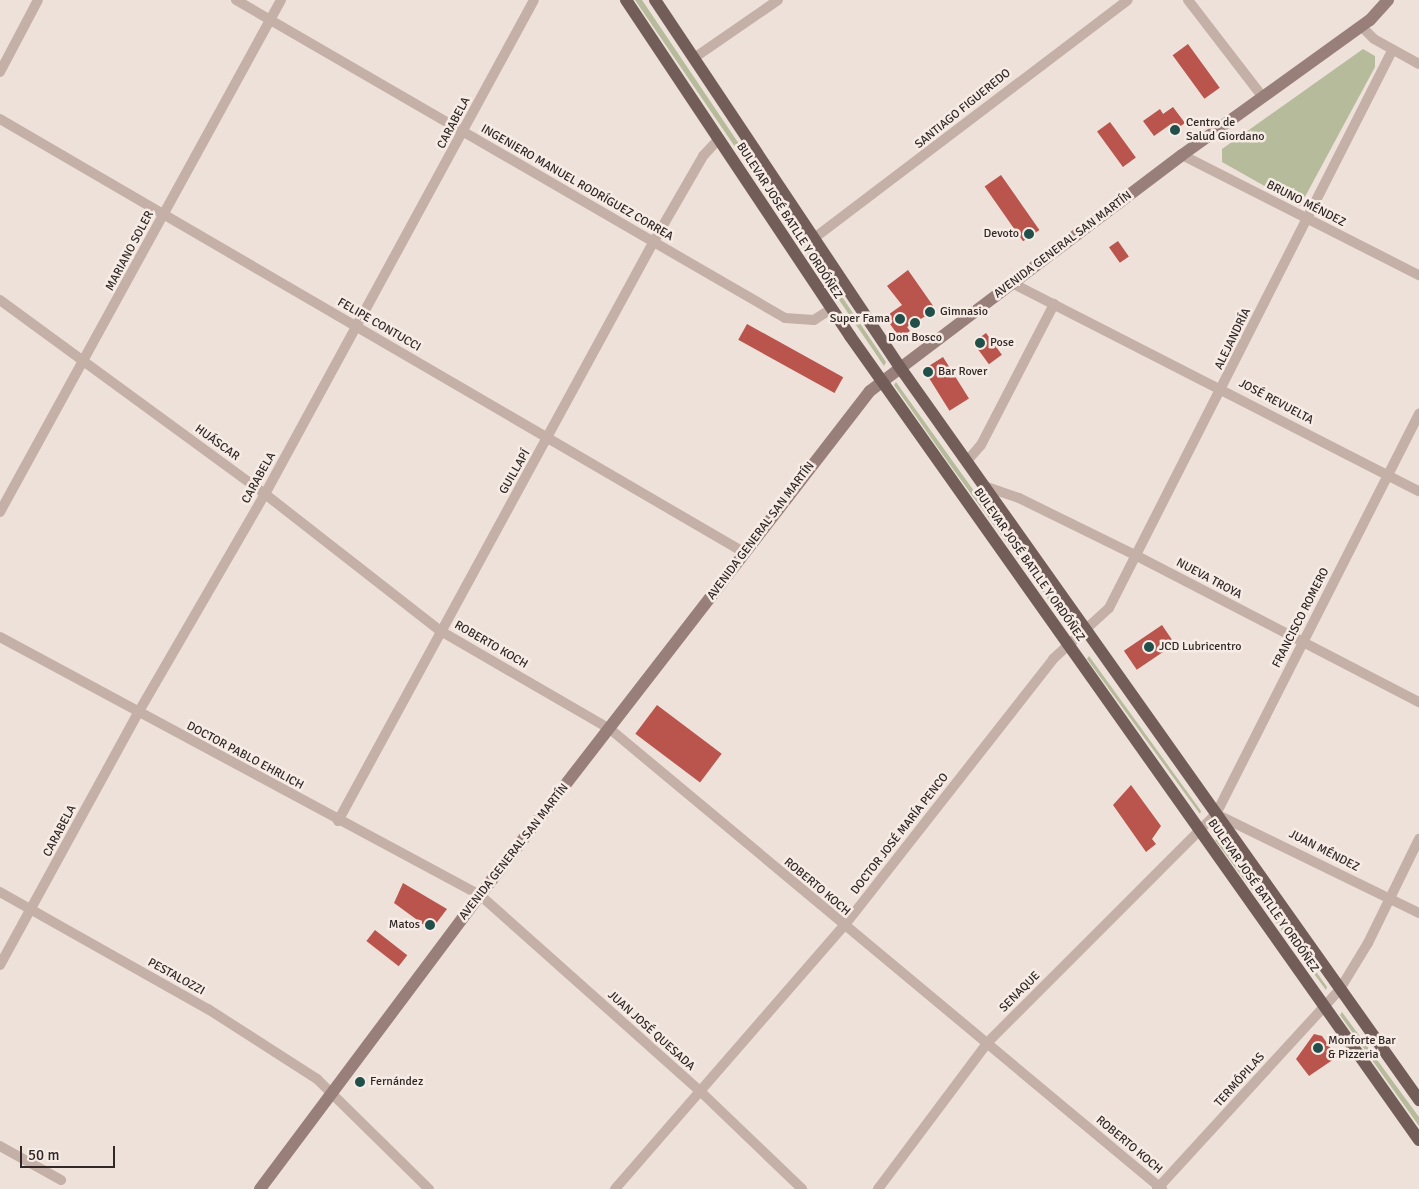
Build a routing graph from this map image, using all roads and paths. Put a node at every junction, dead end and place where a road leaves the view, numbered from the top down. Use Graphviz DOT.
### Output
graph roads {
  1 [pos="38,0"];
  2 [pos="236,0"];
  3 [pos="281,0"];
  4 [pos="534,0"];
  5 [pos="626,0"];
  6 [pos="655,0"];
  7 [pos="778,0"];
  8 [pos="1128,0"];
  9 [pos="1188,0"];
  10 [pos="1388,0"];
  11 [pos="270,20"];
  12 [pos="1361,26"];
  13 [pos="1392,50"];
  14 [pos="694,58"];
  15 [pos="1419,64"];
  16 [pos="0,72"];
  17 [pos="1262,96"];
  18 [pos="0,119"];
  19 [pos="463,133"];
  20 [pos="718,139"];
  21 [pos="1182,155"];
  22 [pos="163,216"];
  23 [pos="1306,217"];
  24 [pos="813,239"];
  25 [pos="654,242"];
  26 [pos="1419,275"];
  27 [pos="1012,283"];
  28 [pos="0,300"];
  29 [pos="1054,304"];
  30 [pos="831,308"];
  31 [pos="357,327"];
  32 [pos="84,362"];
  33 [pos="899,366"];
  34 [pos="881,381"];
  35 [pos="1223,388"];
  36 [pos="1419,413"];
  37 [pos="550,438"];
  38 [pos="967,462"];
  39 [pos="1387,474"];
  40 [pos="984,486"];
  41 [pos="1419,491"];
  42 [pos="265,494"];
  43 [pos="0,512"];
  44 [pos="745,553"];
  45 [pos="1137,556"];
  46 [pos="439,630"];
  47 [pos="1087,631"];
  48 [pos="0,637"];
  49 [pos="1303,643"];
  50 [pos="1069,645"];
  51 [pos="1419,702"];
  52 [pos="138,713"];
  53 [pos="610,729"];
  54 [pos="1216,814"];
  55 [pos="338,821"];
  56 [pos="1201,832"];
  57 [pos="1419,839"];
  58 [pos="0,892"];
  59 [pos="480,896"];
  60 [pos="1390,899"];
  61 [pos="31,910"];
  62 [pos="1419,913"];
  63 [pos="844,926"];
  64 [pos="0,965"];
  65 [pos="1340,988"];
  66 [pos="1325,1007"];
  67 [pos="988,1042"];
  68 [pos="701,1092"];
  69 [pos="334,1093"];
  70 [pos="1419,1100"];
  71 [pos="1419,1140"];
  72 [pos="0,1146"];
  73 [pos="61,1180"];
  74 [pos="1159,1188"];
  75 [pos="260,1189"];
  76 [pos="429,1189"];
  77 [pos="615,1189"];
  78 [pos="802,1189"];
  79 [pos="878,1189"];
  1 -- 16 [label="street"];
  2 -- 11 [label="street, INGENIERO MANUEL RODRÍGUEZ CORREA"];
  3 -- 11 [label="street, MARIANO SOLER"];
  4 -- 19 [label="street, CARABELA"];
  5 -- 20 [label="main road, BULEVAR JOSÉ BATLLE Y ORDÓÑEZ"];
  6 -- 14 [label="main road, BULEVAR JOSÉ BATLLE Y ORDÓÑEZ"];
  7 -- 14 [label="street"];
  8 -- 24 [label="street, SANTIAGO FIGUEREDO"];
  9 -- 17 [label="street"];
  10 -- 12 [label="main road, AVENIDA GENERAL SAN MARTÍN"];
  11 -- 19 [label="street, INGENIERO MANUEL RODRÍGUEZ CORREA"];
  11 -- 22 [label="street, MARIANO SOLER"];
  12 -- 13 [label="street"];
  12 -- 17 [label="main road, AVENIDA GENERAL SAN MARTÍN"];
  13 -- 15 [label="street"];
  13 -- 23 [label="street, ALEJANDRÍA"];
  14 -- 24 [label="main road, BULEVAR JOSÉ BATLLE Y ORDÓÑEZ"];
  17 -- 21 [label="main road, AVENIDA GENERAL SAN MARTÍN"];
  18 -- 22 [label="street, FELIPE CONTUCCI"];
  19 -- 25 [label="street, INGENIERO MANUEL RODRÍGUEZ CORREA"];
  19 -- 31 [label="street, CARABELA"];
  20 -- 25 [label="street, GUILLAPÍ"];
  20 -- 30 [label="main road, BULEVAR JOSÉ BATLLE Y ORDÓÑEZ"];
  21 -- 23 [label="street, BRUNO MÉNDEZ"];
  21 -- 27 [label="main road, AVENIDA GENERAL SAN MARTÍN"];
  22 -- 31 [label="street, FELIPE CONTUCCI"];
  22 -- 32 [label="street, MARIANO SOLER"];
  23 -- 26 [label="street, BRUNO MÉNDEZ"];
  23 -- 35 [label="street, ALEJANDRÍA"];
  24 -- 33 [label="main road, BULEVAR JOSÉ BATLLE Y ORDÓÑEZ"];
  25 -- 30 [label="street, INGENIERO MANUEL RODRÍGUEZ CORREA"];
  25 -- 37 [label="street, GUILLAPÍ"];
  27 -- 29 [label="street, JOSÉ REVUELTA"];
  27 -- 33 [label="main road, AVENIDA GENERAL SAN MARTÍN"];
  28 -- 32 [label="street, HUÁSCAR"];
  29 -- 35 [label="street, JOSÉ REVUELTA"];
  29 -- 38 [label="street"];
  30 -- 34 [label="main road, BULEVAR JOSÉ BATLLE Y ORDÓÑEZ"];
  31 -- 37 [label="street, FELIPE CONTUCCI"];
  31 -- 42 [label="street, CARABELA"];
  32 -- 42 [label="street, HUÁSCAR"];
  32 -- 43 [label="street, MARIANO SOLER"];
  33 -- 34 [label="main road, AVENIDA GENERAL SAN MARTÍN"];
  33 -- 38 [label="main road, BULEVAR JOSÉ BATLLE Y ORDÓÑEZ"];
  34 -- 44 [label="main road, AVENIDA GENERAL SAN MARTÍN"];
  34 -- 50 [label="main road, BULEVAR JOSÉ BATLLE Y ORDÓÑEZ"];
  35 -- 39 [label="street, JOSÉ REVUELTA"];
  35 -- 45 [label="street, ALEJANDRÍA"];
  36 -- 39 [label="street, FRANCISCO ROMERO"];
  37 -- 44 [label="street, FELIPE CONTUCCI"];
  37 -- 46 [label="street, GUILLAPÍ"];
  38 -- 40 [label="main road, BULEVAR JOSÉ BATLLE Y ORDÓÑEZ"];
  39 -- 41 [label="street, JOSÉ REVUELTA"];
  39 -- 49 [label="street, FRANCISCO ROMERO"];
  40 -- 45 [label="street, NUEVA TROYA"];
  40 -- 47 [label="main road, BULEVAR JOSÉ BATLLE Y ORDÓÑEZ"];
  42 -- 46 [label="street, HUÁSCAR"];
  42 -- 52 [label="street, CARABELA"];
  44 -- 53 [label="main road, AVENIDA GENERAL SAN MARTÍN"];
  45 -- 47 [label="street, ALEJANDRÍA"];
  45 -- 49 [label="street, NUEVA TROYA"];
  46 -- 53 [label="street, ROBERTO KOCH"];
  46 -- 55 [label="street, GUILLAPÍ"];
  47 -- 50 [label="street, DOCTOR JOSÉ MARÍA PENCO"];
  47 -- 54 [label="main road, BULEVAR JOSÉ BATLLE Y ORDÓÑEZ"];
  48 -- 52 [label="street, DOCTOR PABLO EHRLICH"];
  49 -- 51 [label="street, NUEVA TROYA"];
  49 -- 54 [label="street, FRANCISCO ROMERO"];
  50 -- 56 [label="main road, BULEVAR JOSÉ BATLLE Y ORDÓÑEZ"];
  50 -- 63 [label="street, DOCTOR JOSÉ MARÍA PENCO"];
  52 -- 55 [label="street, DOCTOR PABLO EHRLICH"];
  52 -- 61 [label="street, CARABELA"];
  53 -- 59 [label="main road, AVENIDA GENERAL SAN MARTÍN"];
  53 -- 63 [label="street, ROBERTO KOCH"];
  54 -- 56 [label="street, FRANCISCO ROMERO"];
  54 -- 60 [label="street, JUAN MÉNDEZ"];
  54 -- 65 [label="main road, BULEVAR JOSÉ BATLLE Y ORDÓÑEZ"];
  55 -- 59 [label="street, DOCTOR PABLO EHRLICH"];
  56 -- 66 [label="main road, BULEVAR JOSÉ BATLLE Y ORDÓÑEZ"];
  56 -- 67 [label="street, SENAQUE"];
  57 -- 60 [label="street, TERMÓPILAS"];
  58 -- 61 [label="street, PESTALOZZI"];
  59 -- 68 [label="street, JUAN JOSÉ QUESADA"];
  59 -- 69 [label="main road, AVENIDA GENERAL SAN MARTÍN"];
  60 -- 62 [label="street, JUAN MÉNDEZ"];
  60 -- 65 [label="street, TERMÓPILAS"];
  61 -- 64 [label="street, CARABELA"];
  61 -- 69 [label="street, PESTALOZZI"];
  63 -- 67 [label="street, ROBERTO KOCH"];
  63 -- 68 [label="street, DOCTOR JOSÉ MARÍA PENCO"];
  65 -- 66 [label="street, TERMÓPILAS"];
  65 -- 70 [label="main road, BULEVAR JOSÉ BATLLE Y ORDÓÑEZ"];
  66 -- 71 [label="main road, BULEVAR JOSÉ BATLLE Y ORDÓÑEZ"];
  66 -- 74 [label="street, TERMÓPILAS"];
  67 -- 74 [label="street, ROBERTO KOCH"];
  67 -- 79 [label="street, SENAQUE"];
  68 -- 77 [label="street, DOCTOR JOSÉ MARÍA PENCO"];
  68 -- 78 [label="street, JUAN JOSÉ QUESADA"];
  69 -- 75 [label="main road, AVENIDA GENERAL SAN MARTÍN"];
  69 -- 76 [label="street, PESTALOZZI"];
  72 -- 73 [label="street"];
}
